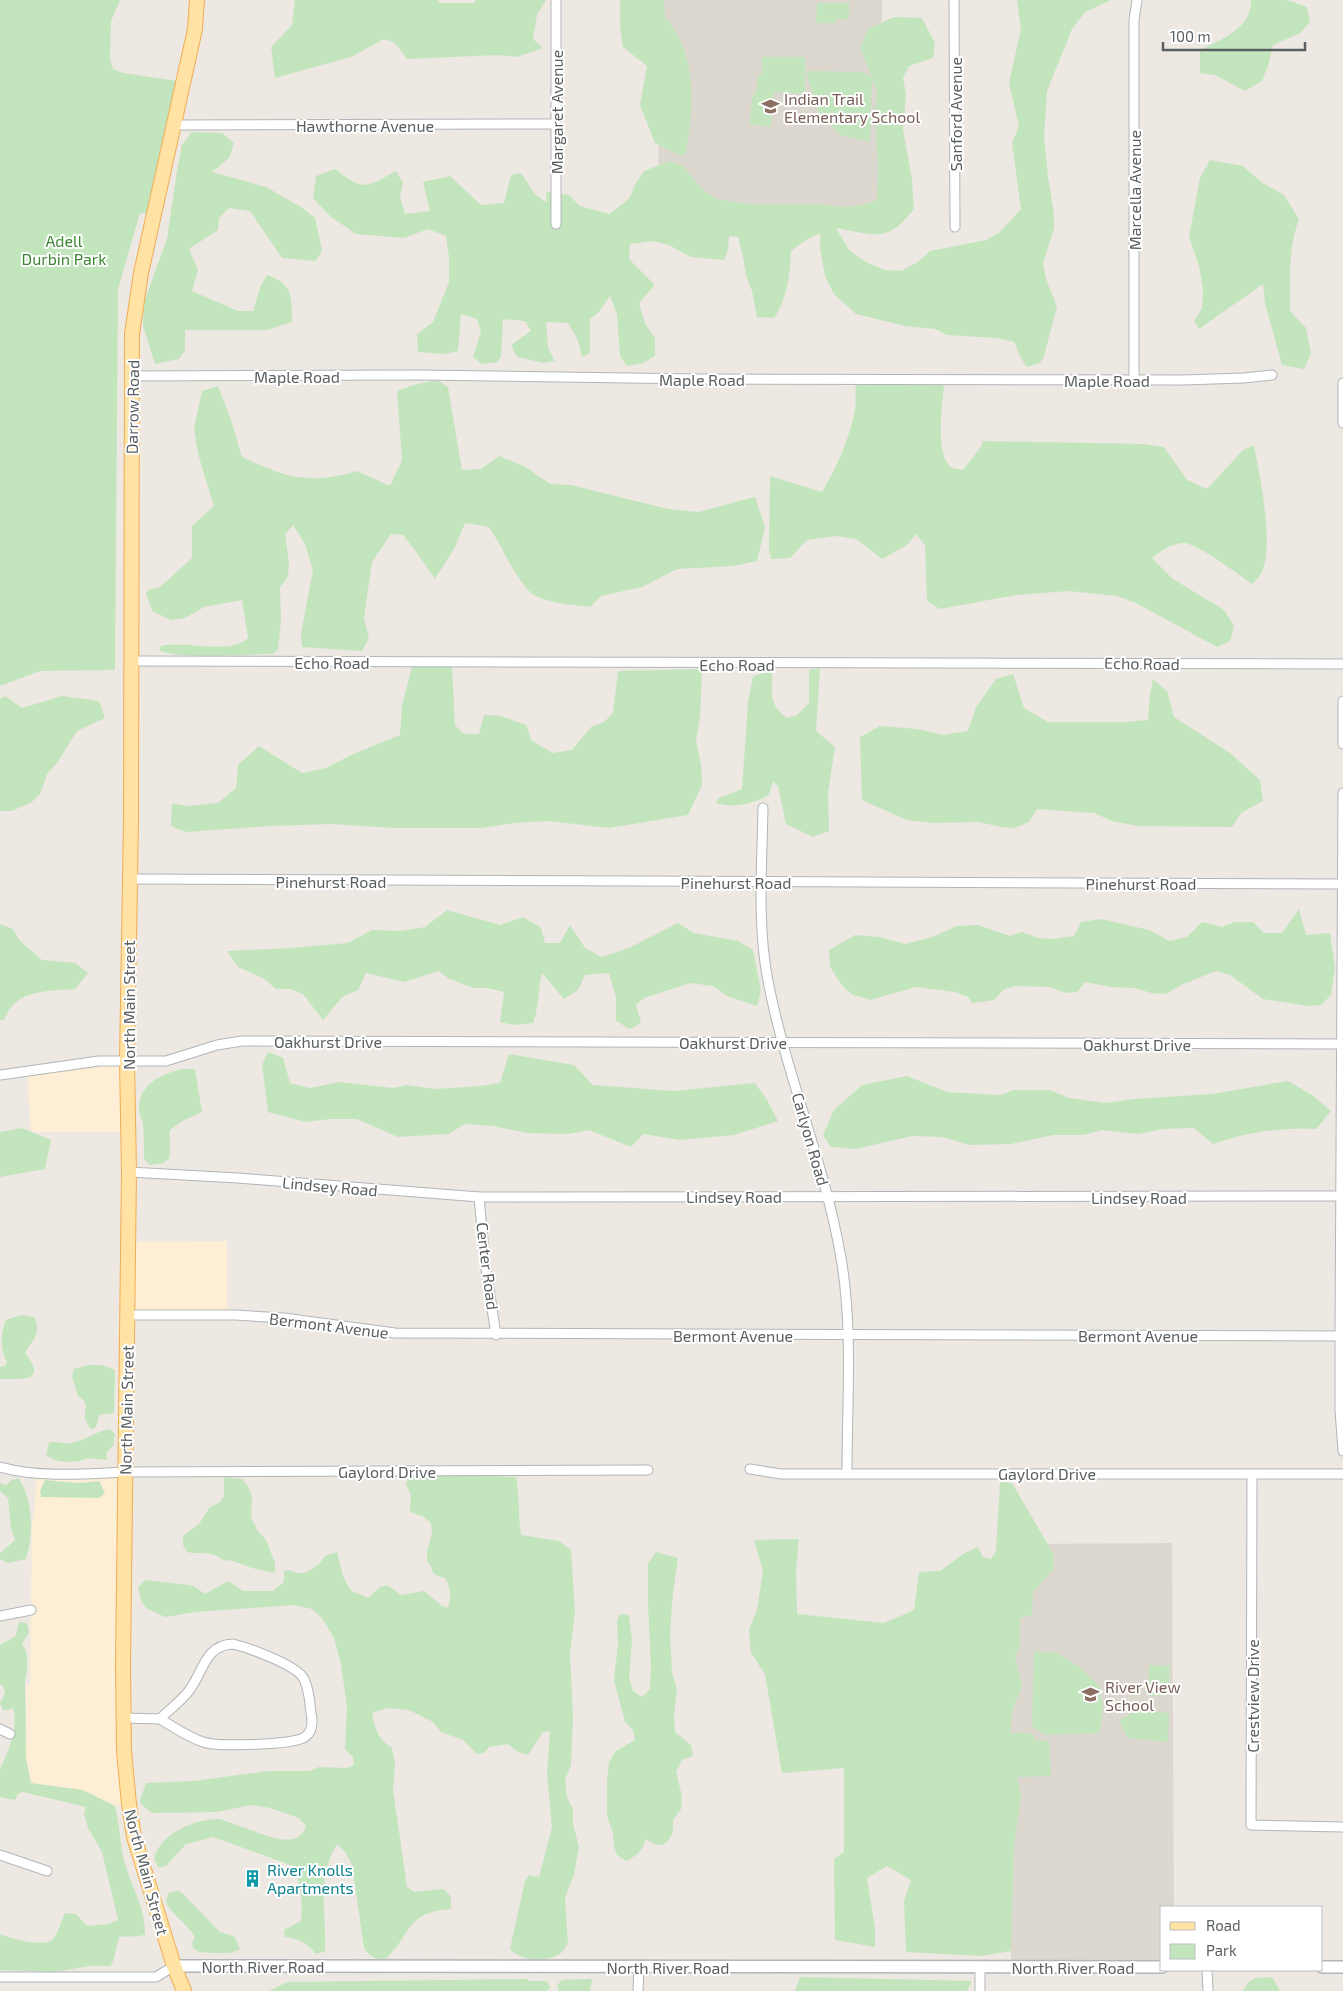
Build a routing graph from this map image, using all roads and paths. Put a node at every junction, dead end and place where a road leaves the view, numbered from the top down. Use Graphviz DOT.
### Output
graph roads {
  1 [pos="197,0"];
  2 [pos="556,0"];
  3 [pos="954,0"];
  4 [pos="1137,0"];
  5 [pos="175,124"];
  6 [pos="555,124"];
  7 [pos="556,224"];
  8 [pos="955,227"];
  9 [pos="1272,375"];
  10 [pos="132,376"];
  11 [pos="1134,380"];
  12 [pos="1343,383"];
  13 [pos="1343,423"];
  14 [pos="130,661"];
  15 [pos="1343,664"];
  16 [pos="1343,701"];
  17 [pos="1343,744"];
  18 [pos="1343,793"];
  19 [pos="763,808"];
  20 [pos="130,820"];
  21 [pos="130,879"];
  22 [pos="762,882"];
  23 [pos="1342,884"];
  24 [pos="782,1042"];
  25 [pos="1341,1044"];
  26 [pos="127,1061"];
  27 [pos="0,1075"];
  28 [pos="129,1172"];
  29 [pos="827,1196"];
  30 [pos="1341,1196"];
  31 [pos="479,1197"];
  32 [pos="127,1316"];
  33 [pos="496,1335"];
  34 [pos="848,1336"];
  35 [pos="1340,1336"];
  36 [pos="1343,1451"];
  37 [pos="0,1467"];
  38 [pos="750,1469"];
  39 [pos="648,1470"];
  40 [pos="126,1472"];
  41 [pos="847,1473"];
  42 [pos="1343,1474"];
  43 [pos="1252,1475"];
  44 [pos="31,1610"];
  45 [pos="0,1616"];
  46 [pos="124,1718"];
  47 [pos="160,1719"];
  48 [pos="0,1729"];
  49 [pos="10,1734"];
  50 [pos="1343,1827"];
  51 [pos="0,1855"];
  52 [pos="48,1871"];
  53 [pos="174,1966"];
  54 [pos="639,1967"];
  55 [pos="980,1967"];
  56 [pos="1160,1967"];
  57 [pos="1323,1967"];
  58 [pos="1343,1967"];
  59 [pos="1207,1971"];
  60 [pos="0,1978"];
  61 [pos="184,1991"];
  62 [pos="638,1991"];
  63 [pos="980,1991"];
  64 [pos="1208,1991"];
  1 -- 5 [label="main road, Darrow Road"];
  2 -- 6 [label="street, Margaret Avenue"];
  3 -- 8 [label="street, Sanford Avenue"];
  4 -- 11 [label="street, Marcella Avenue"];
  5 -- 6 [label="street, Hawthorne Avenue"];
  5 -- 10 [label="main road, Darrow Road"];
  6 -- 7 [label="street, Margaret Avenue"];
  9 -- 11 [label="street, Maple Road"];
  10 -- 11 [label="street, Maple Road"];
  10 -- 14 [label="main road, Darrow Road"];
  12 -- 13 [label="street"];
  14 -- 15 [label="street, Echo Road"];
  14 -- 20 [label="main road, Darrow Road"];
  16 -- 17 [label="street"];
  18 -- 23 [label="street"];
  19 -- 22 [label="street, Carlyon Road"];
  20 -- 21 [label="main road, North Main Street"];
  21 -- 22 [label="street, Pinehurst Road"];
  21 -- 26 [label="main road, North Main Street"];
  22 -- 23 [label="street, Pinehurst Road"];
  22 -- 24 [label="street, Carlyon Road"];
  23 -- 25 [label="street"];
  24 -- 25 [label="street, Oakhurst Drive"];
  24 -- 26 [label="street, Oakhurst Drive"];
  24 -- 29 [label="street, Carlyon Road"];
  25 -- 30 [label="street"];
  26 -- 27 [label="street, Oakhurst Drive"];
  26 -- 28 [label="main road, North Main Street"];
  28 -- 31 [label="street, Lindsey Road"];
  28 -- 32 [label="main road, North Main Street"];
  29 -- 30 [label="street, Lindsey Road"];
  29 -- 31 [label="street, Lindsey Road"];
  29 -- 34 [label="street, Carlyon Road"];
  30 -- 35 [label="street"];
  31 -- 33 [label="street, Center Road"];
  32 -- 33 [label="street, Bermont Avenue"];
  32 -- 40 [label="main road, North Main Street"];
  33 -- 34 [label="street, Bermont Avenue"];
  34 -- 35 [label="street, Bermont Avenue"];
  34 -- 41 [label="street, Carlyon Road"];
  35 -- 36 [label="street"];
  37 -- 40 [label="street, Gaylord Drive"];
  38 -- 41 [label="street, Gaylord Drive"];
  39 -- 40 [label="street, Gaylord Drive"];
  40 -- 46 [label="main road, North Main Street"];
  41 -- 43 [label="street, Gaylord Drive"];
  42 -- 43 [label="street, Gaylord Drive"];
  43 -- 50 [label="street, Crestview Drive"];
  44 -- 45 [label="street"];
  46 -- 47 [label="street"];
  46 -- 53 [label="main road, North Main Street"];
  47 -- 47 [label="street"];
  48 -- 49 [label="street"];
  51 -- 52 [label="street"];
  53 -- 54 [label="street, North River Road"];
  53 -- 60 [label="street"];
  53 -- 61 [label="main road, North Main Street"];
  54 -- 55 [label="street, North River Road"];
  54 -- 62 [label="street"];
  55 -- 56 [label="street, North River Road"];
  55 -- 63 [label="street"];
  57 -- 58 [label="street"];
  59 -- 64 [label="street"];
}
